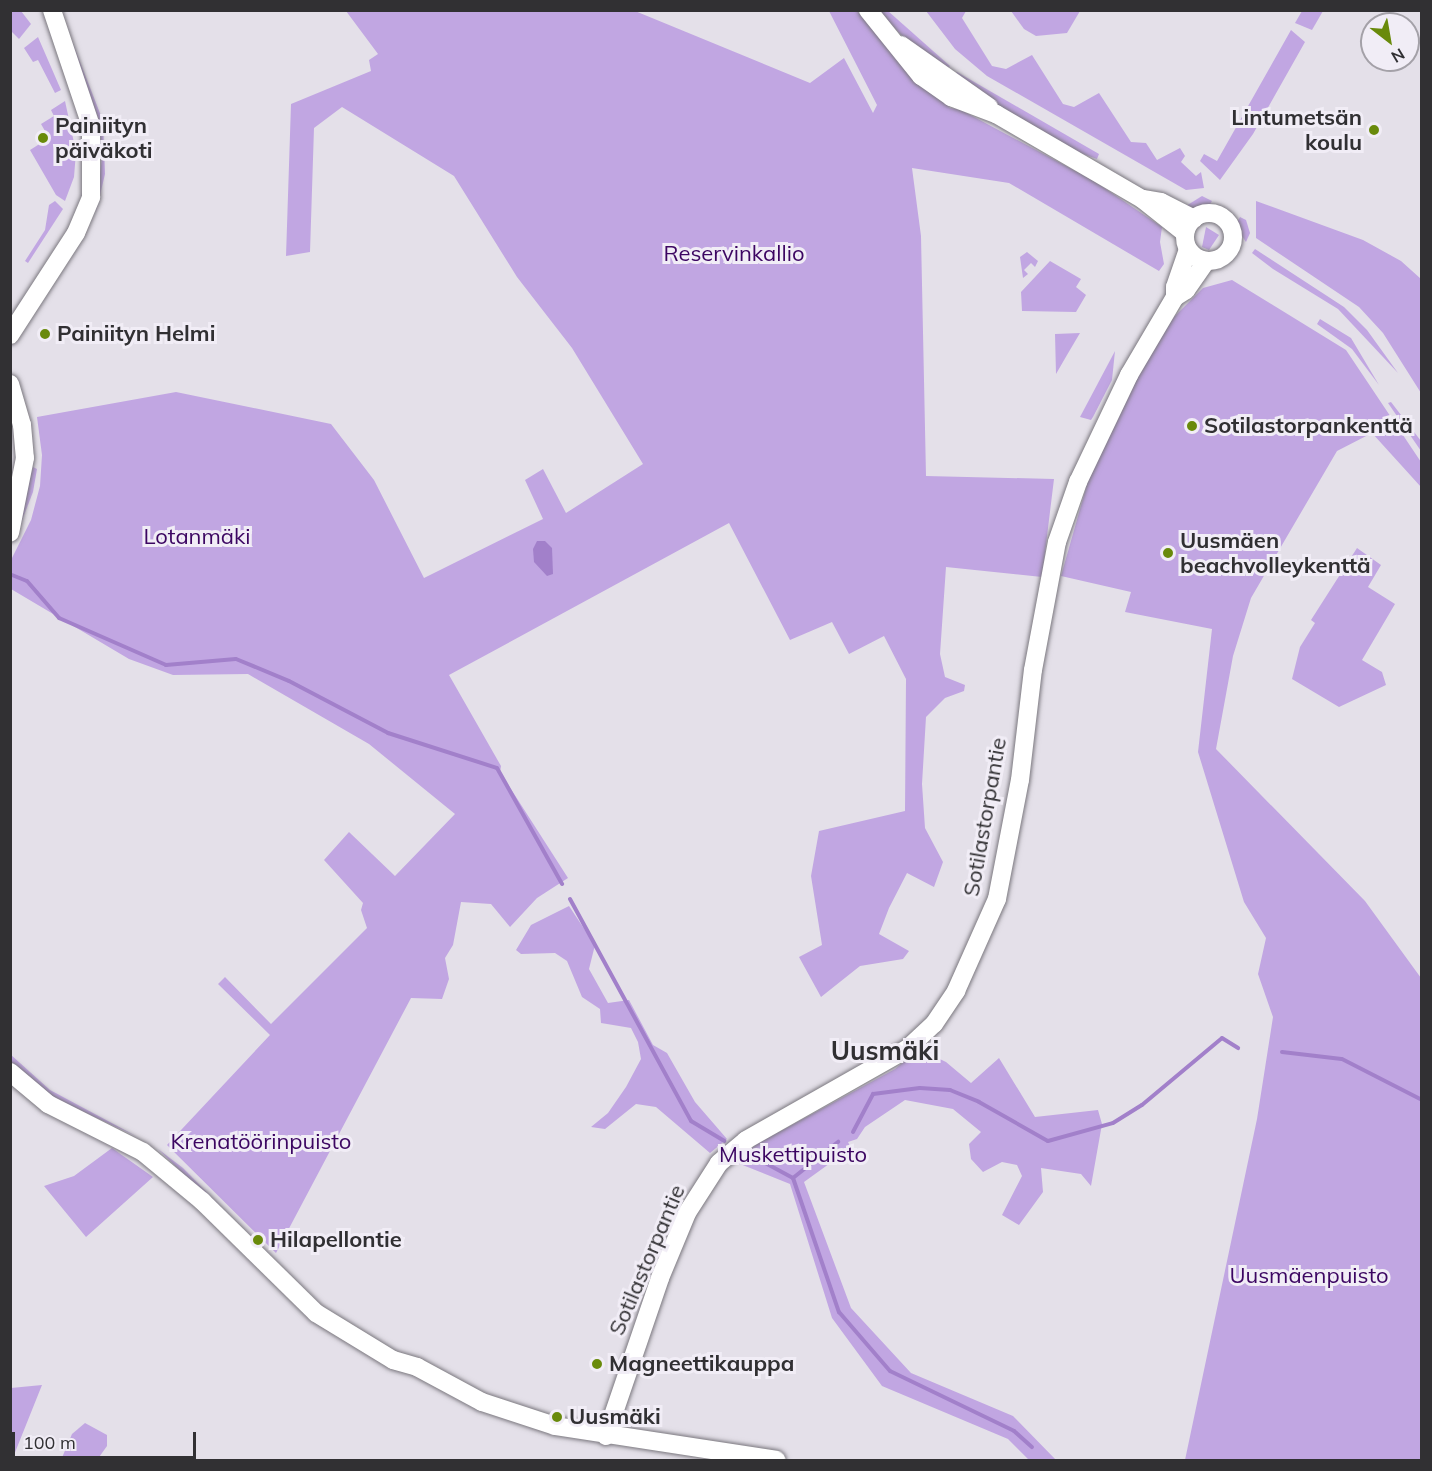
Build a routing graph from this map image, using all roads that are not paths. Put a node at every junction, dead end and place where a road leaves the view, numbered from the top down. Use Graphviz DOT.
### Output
graph roads {
  1 [pos="38,10"];
  2 [pos="52,10"];
  3 [pos="869,11"];
  4 [pos="58,36"];
  5 [pos="91,177"];
  6 [pos="1189,234"];
  7 [pos="1206,261"];
  8 [pos="1175,297"];
  9 [pos="10,316"];
  10 [pos="10,335"];
  11 [pos="10,384"];
  12 [pos="13,508"];
  13 [pos="10,533"];
  14 [pos="10,1072"];
  15 [pos="606,1436"];
  16 [pos="777,1461"];
  1 -- 4 [label="street"];
  2 -- 4 [label="street"];
  3 -- 6 [label="street"];
  4 -- 5 [label="street"];
  5 -- 9 [label="street"];
  5 -- 10 [label="street"];
  6 -- 7 [label="street"];
  6 -- 7 [label="street"];
  6 -- 8 [label="street, Sotilastorpantie"];
  7 -- 8 [label="street, Sotilastorpantie"];
  8 -- 15 [label="street, Sotilastorpantie"];
  11 -- 12 [label="street"];
  12 -- 13 [label="street"];
  14 -- 15 [label="street"];
  15 -- 16 [label="street"];
}
